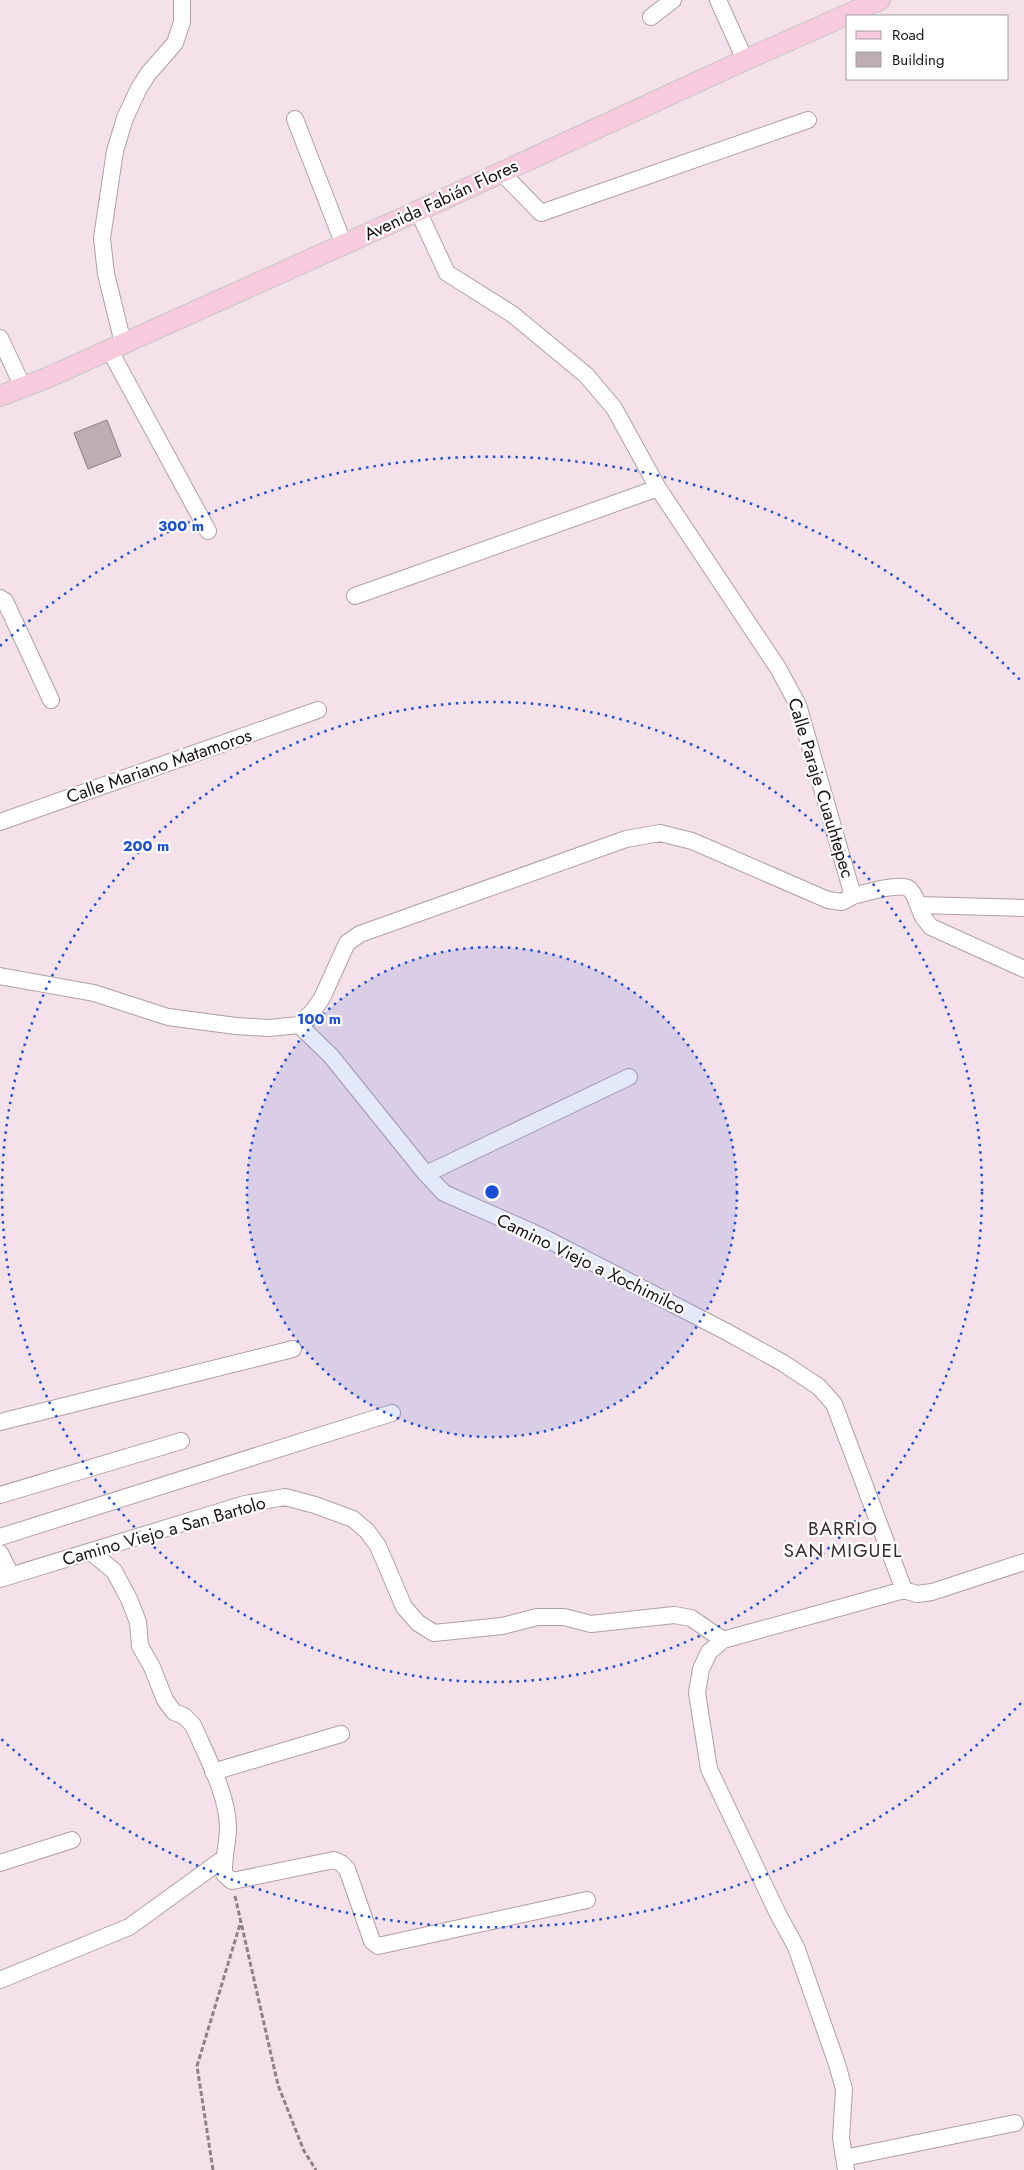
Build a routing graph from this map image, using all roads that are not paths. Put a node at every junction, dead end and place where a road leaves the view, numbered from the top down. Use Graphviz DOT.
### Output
graph roads {
  1 [pos="182,0"];
  2 [pos="673,0"];
  3 [pos="718,0"];
  4 [pos="880,0"];
  5 [pos="846,15"];
  6 [pos="846,15"];
  7 [pos="651,17"];
  8 [pos="745,60"];
  9 [pos="295,119"];
  10 [pos="808,120"];
  11 [pos="501,172"];
  12 [pos="418,212"];
  13 [pos="344,245"];
  14 [pos="0,338"];
  15 [pos="116,346"];
  16 [pos="23,388"];
  17 [pos="0,396"];
  18 [pos="658,488"];
  19 [pos="208,530"];
  20 [pos="355,596"];
  21 [pos="0,598"];
  22 [pos="51,700"];
  23 [pos="318,710"];
  24 [pos="0,822"];
  25 [pos="853,896"];
  26 [pos="918,905"];
  27 [pos="1024,908"];
  28 [pos="1024,969"];
  29 [pos="0,976"];
  30 [pos="299,1025"];
  31 [pos="629,1077"];
  32 [pos="426,1174"];
  33 [pos="293,1348"];
  34 [pos="392,1413"];
  35 [pos="0,1422"];
  36 [pos="181,1441"];
  37 [pos="0,1495"];
  38 [pos="0,1537"];
  39 [pos="91,1552"];
  40 [pos="0,1553"];
  41 [pos="1024,1562"];
  42 [pos="5,1577"];
  43 [pos="904,1590"];
  44 [pos="723,1640"];
  45 [pos="341,1734"];
  46 [pos="213,1772"];
  47 [pos="72,1840"];
  48 [pos="223,1859"];
  49 [pos="0,1864"];
  50 [pos="587,1900"];
  51 [pos="0,1980"];
  52 [pos="1016,2123"];
  53 [pos="845,2164"];
  1 -- 15 [label="street"];
  2 -- 7 [label="street"];
  3 -- 8 [label="street"];
  4 -- 5 [label="main road, Avenida Fabián Flores"];
  6 -- 8 [label="main road, Avenida Fabián Flores"];
  8 -- 11 [label="main road, Avenida Fabián Flores"];
  9 -- 13 [label="street"];
  10 -- 11 [label="street"];
  11 -- 12 [label="main road, Avenida Fabián Flores"];
  12 -- 13 [label="main road, Avenida Fabián Flores"];
  12 -- 18 [label="street, Calle Paraje Cuauhtepec"];
  13 -- 15 [label="main road, Avenida Fabián Flores"];
  14 -- 16 [label="street"];
  15 -- 16 [label="main road, Avenida Fabián Flores"];
  15 -- 19 [label="street"];
  16 -- 17 [label="main road, Avenida Fabián Flores"];
  18 -- 20 [label="street"];
  18 -- 25 [label="street, Calle Paraje Cuauhtepec"];
  21 -- 22 [label="street"];
  23 -- 24 [label="street, Calle Mariano Matamoros"];
  25 -- 26 [label="street"];
  25 -- 30 [label="street, Calle Paraje Cuauhtepec"];
  26 -- 27 [label="street"];
  26 -- 28 [label="street"];
  29 -- 30 [label="street"];
  30 -- 32 [label="street, Camino Viejo a Xochimilco"];
  31 -- 32 [label="street"];
  32 -- 43 [label="street, Camino Viejo a Xochimilco"];
  33 -- 35 [label="street"];
  34 -- 38 [label="street"];
  36 -- 37 [label="street"];
  39 -- 42 [label="street, Camino Viejo a San Bartolo"];
  39 -- 44 [label="street, Camino Viejo a San Bartolo"];
  39 -- 46 [label="street"];
  40 -- 42 [label="street"];
  41 -- 43 [label="street"];
  43 -- 44 [label="street"];
  44 -- 53 [label="street"];
  45 -- 46 [label="street"];
  46 -- 48 [label="street"];
  47 -- 49 [label="street"];
  48 -- 50 [label="street"];
  48 -- 51 [label="street"];
  52 -- 53 [label="street"];
}
